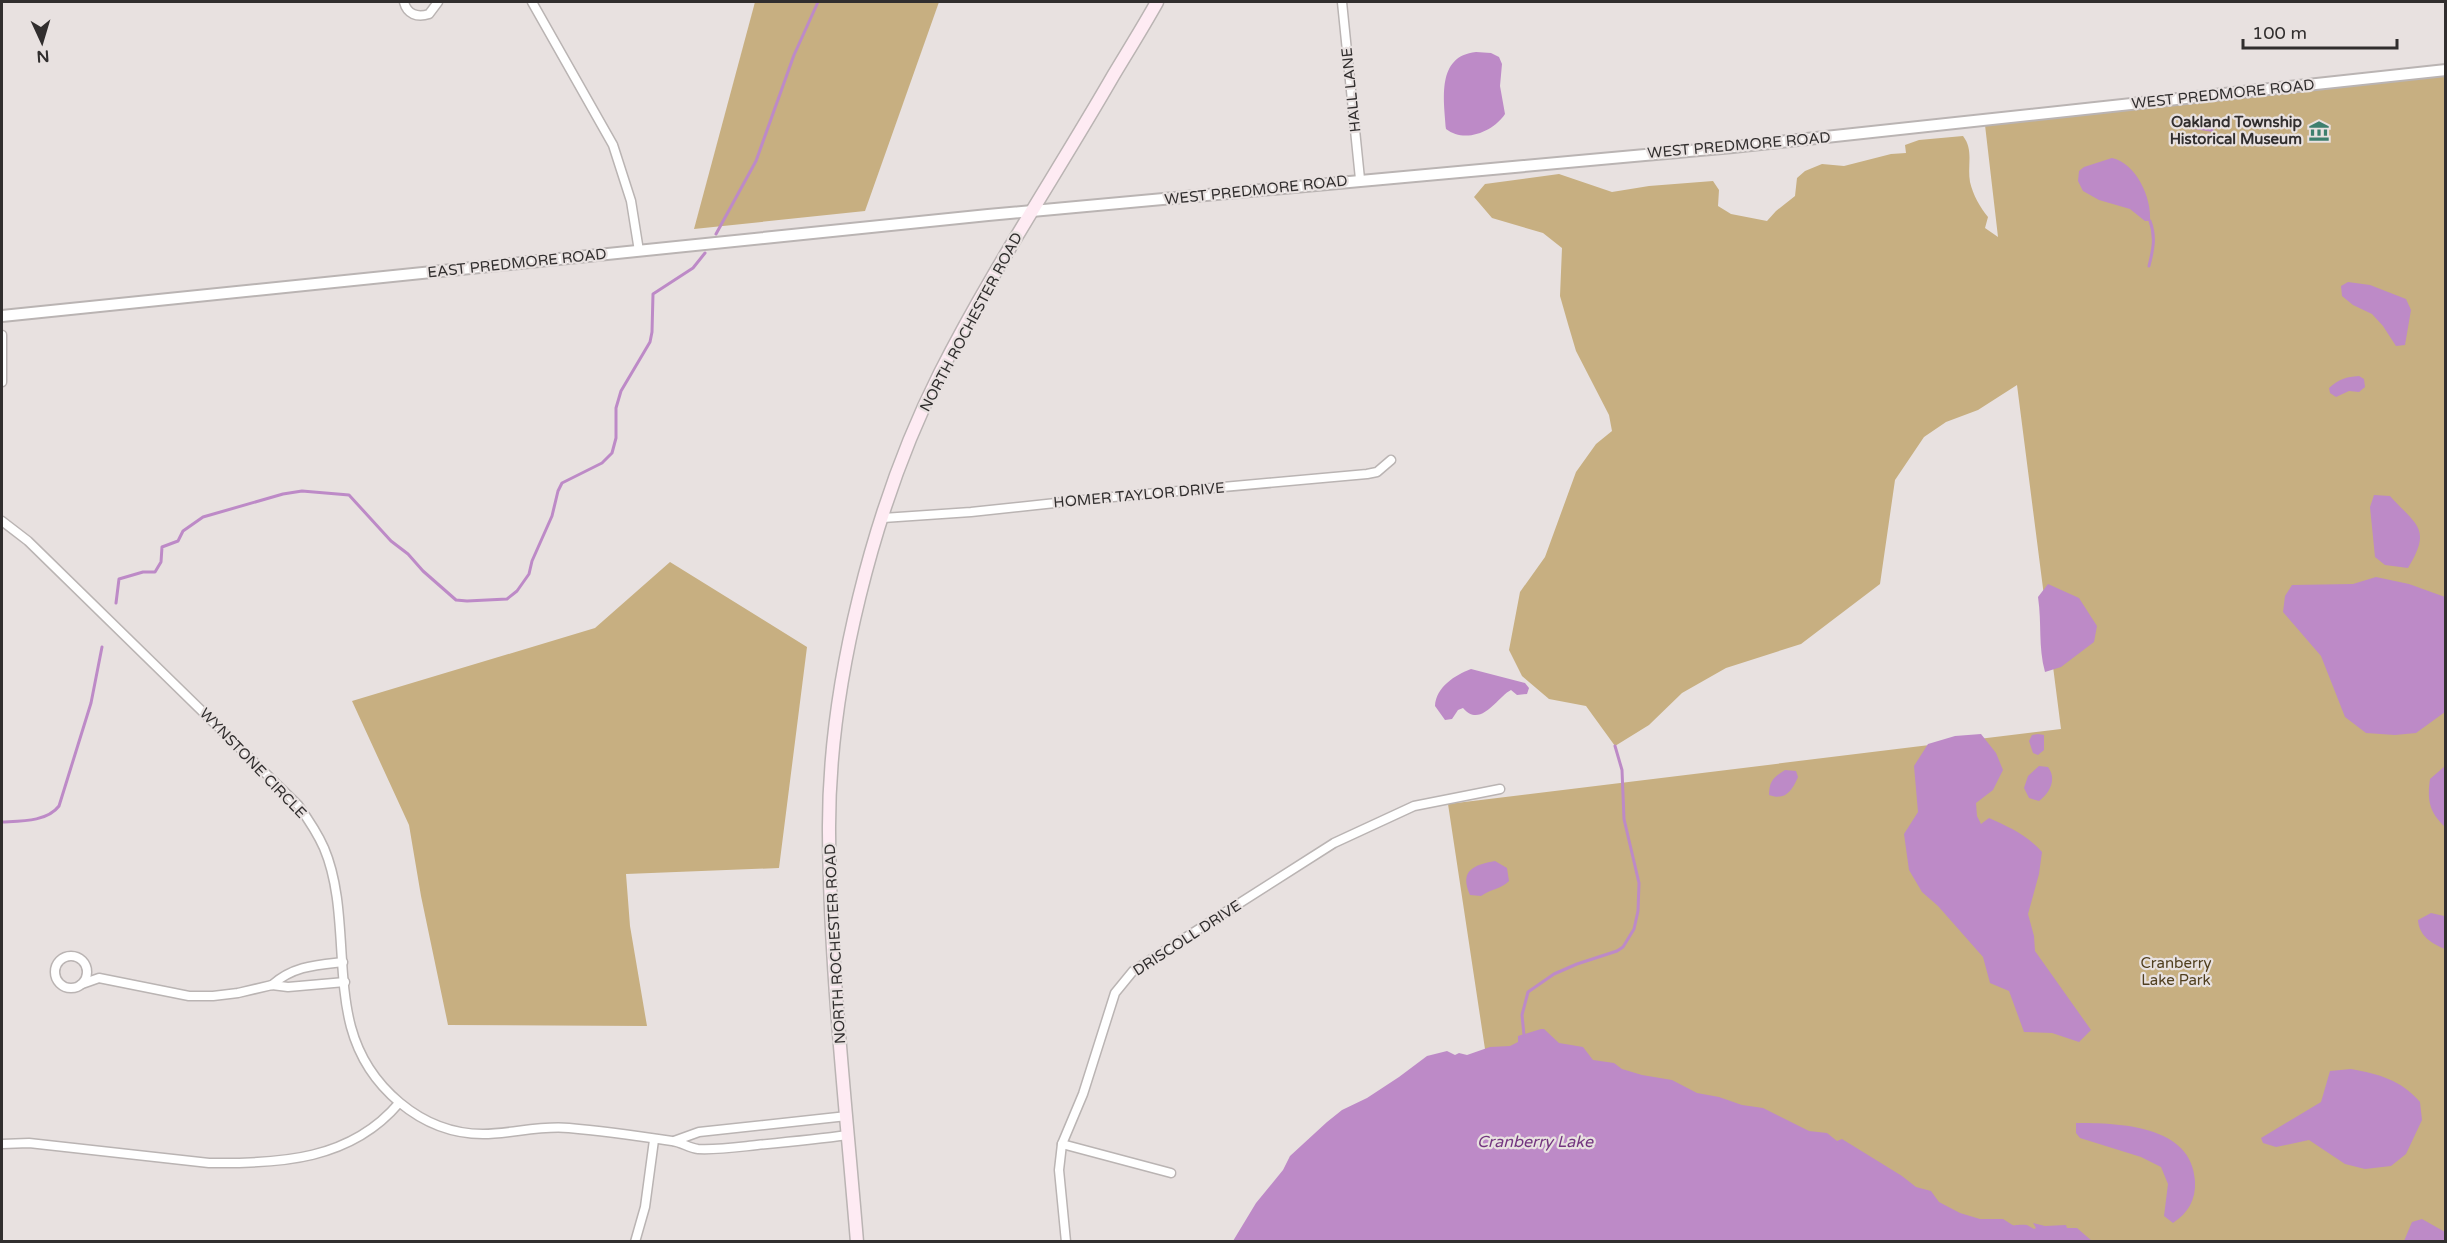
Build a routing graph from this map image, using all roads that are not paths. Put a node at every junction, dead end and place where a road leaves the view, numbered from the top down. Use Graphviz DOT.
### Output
graph roads {
  1 [pos="404,2"];
  2 [pos="532,2"];
  3 [pos="1157,2"];
  4 [pos="1342,2"];
  5 [pos="437,3"];
  6 [pos="2445,70"];
  7 [pos="1360,179"];
  8 [pos="1032,211"];
  9 [pos="639,251"];
  10 [pos="2,316"];
  11 [pos="2,335"];
  12 [pos="2,382"];
  13 [pos="1391,460"];
  14 [pos="883,518"];
  15 [pos="2,521"];
  16 [pos="1500,789"];
  17 [pos="343,962"];
  18 [pos="85,964"];
  19 [pos="99,978"];
  20 [pos="345,982"];
  21 [pos="82,984"];
  22 [pos="272,985"];
  23 [pos="399,1103"];
  24 [pos="847,1116"];
  25 [pos="848,1135"];
  26 [pos="654,1140"];
  27 [pos="674,1141"];
  28 [pos="2,1144"];
  29 [pos="1062,1144"];
  30 [pos="1171,1173"];
  31 [pos="636,1241"];
  32 [pos="857,1242"];
  33 [pos="1066,1242"];
  1 -- 5 [label="street"];
  2 -- 9 [label="street"];
  3 -- 8 [label="main road, NORTH ROCHESTER ROAD"];
  4 -- 7 [label="street, HALL LANE"];
  6 -- 7 [label="street, WEST PREDMORE ROAD"];
  7 -- 8 [label="street, WEST PREDMORE ROAD"];
  8 -- 9 [label="street, EAST PREDMORE ROAD"];
  8 -- 14 [label="main road, NORTH ROCHESTER ROAD"];
  9 -- 10 [label="street, EAST PREDMORE ROAD"];
  11 -- 12 [label="street"];
  13 -- 14 [label="street, HOMER TAYLOR DRIVE"];
  14 -- 24 [label="main road, NORTH ROCHESTER ROAD"];
  15 -- 17 [label="street, WYNSTONE CIRCLE"];
  16 -- 29 [label="street, DRISCOLL DRIVE"];
  17 -- 20 [label="street, WYNSTONE CIRCLE"];
  17 -- 22 [label="street"];
  18 -- 19 [label="street"];
  18 -- 21 [label="street"];
  18 -- 21 [label="street"];
  19 -- 21 [label="street"];
  19 -- 22 [label="street"];
  20 -- 22 [label="street"];
  20 -- 23 [label="street, WYNSTONE CIRCLE"];
  23 -- 26 [label="street, WYNSTONE CIRCLE"];
  23 -- 28 [label="street"];
  24 -- 25 [label="main road, NORTH ROCHESTER ROAD"];
  24 -- 27 [label="street, WYNSTONE CIRCLE"];
  25 -- 27 [label="street, WYNSTONE CIRCLE"];
  25 -- 32 [label="main road, NORTH ROCHESTER ROAD"];
  26 -- 27 [label="street, WYNSTONE CIRCLE"];
  26 -- 31 [label="street"];
  29 -- 30 [label="street"];
  29 -- 33 [label="street, DRISCOLL DRIVE"];
}
